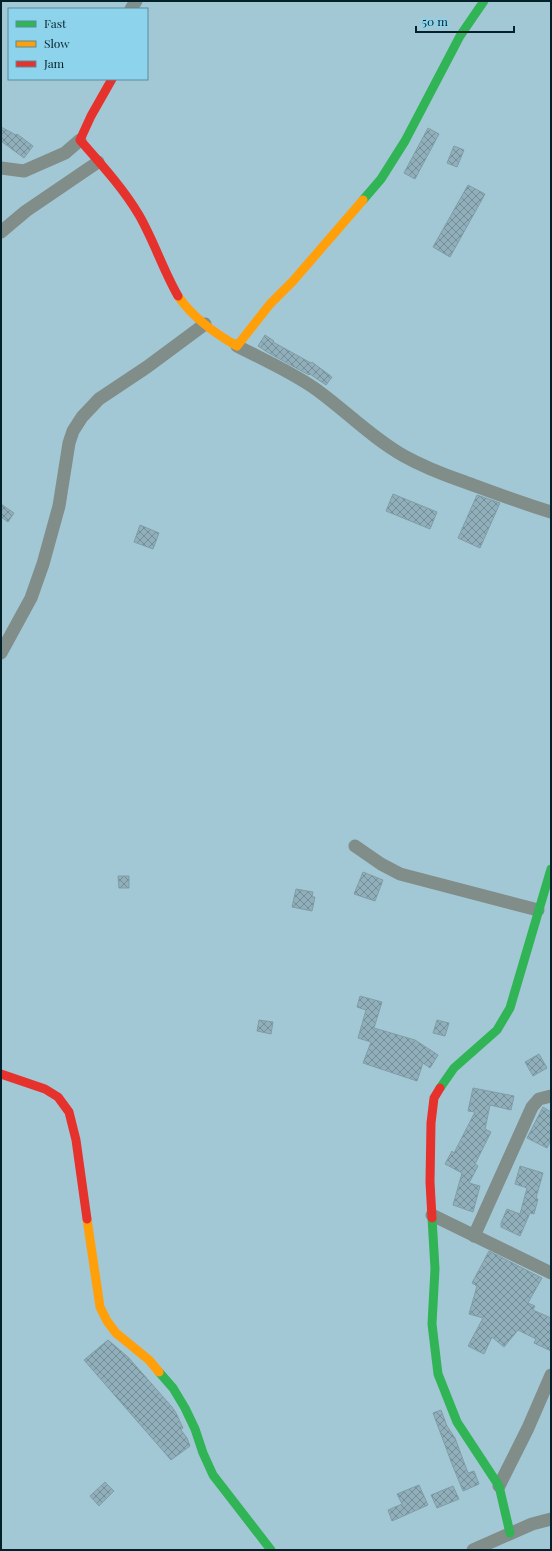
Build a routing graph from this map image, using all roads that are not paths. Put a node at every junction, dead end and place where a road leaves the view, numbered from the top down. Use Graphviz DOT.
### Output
graph roads {
  1 [pos="484,1"];
  2 [pos="111,80"];
  3 [pos="80,140"];
  4 [pos="98,162"];
  5 [pos="1,168"];
  6 [pos="1,232"];
  7 [pos="205,324"];
  8 [pos="237,346"];
  9 [pos="551,512"];
  10 [pos="1,652"];
  11 [pos="355,846"];
  12 [pos="551,869"];
  13 [pos="538,910"];
  14 [pos="1,1074"];
  15 [pos="551,1096"];
  16 [pos="432,1215"];
  17 [pos="474,1236"];
  18 [pos="551,1273"];
  19 [pos="551,1375"];
  20 [pos="498,1486"];
  21 [pos="551,1519"];
  22 [pos="507,1535"];
  23 [pos="271,1550"];
  24 [pos="473,1550"];
  25 [pos="504,1550"];
  1 -- 8 [label="street"];
  2 -- 3 [label="street"];
  3 -- 4 [label="street"];
  3 -- 5 [label="street"];
  4 -- 6 [label="street"];
  4 -- 7 [label="street"];
  7 -- 8 [label="street"];
  7 -- 10 [label="street"];
  8 -- 9 [label="street"];
  11 -- 13 [label="street"];
  12 -- 13 [label="street"];
  13 -- 16 [label="street"];
  14 -- 23 [label="street"];
  15 -- 17 [label="street"];
  16 -- 17 [label="street"];
  16 -- 20 [label="street"];
  17 -- 18 [label="street"];
  19 -- 20 [label="street"];
  20 -- 22 [label="street"];
  21 -- 22 [label="street"];
  22 -- 24 [label="street"];
  22 -- 25 [label="street"];
}
